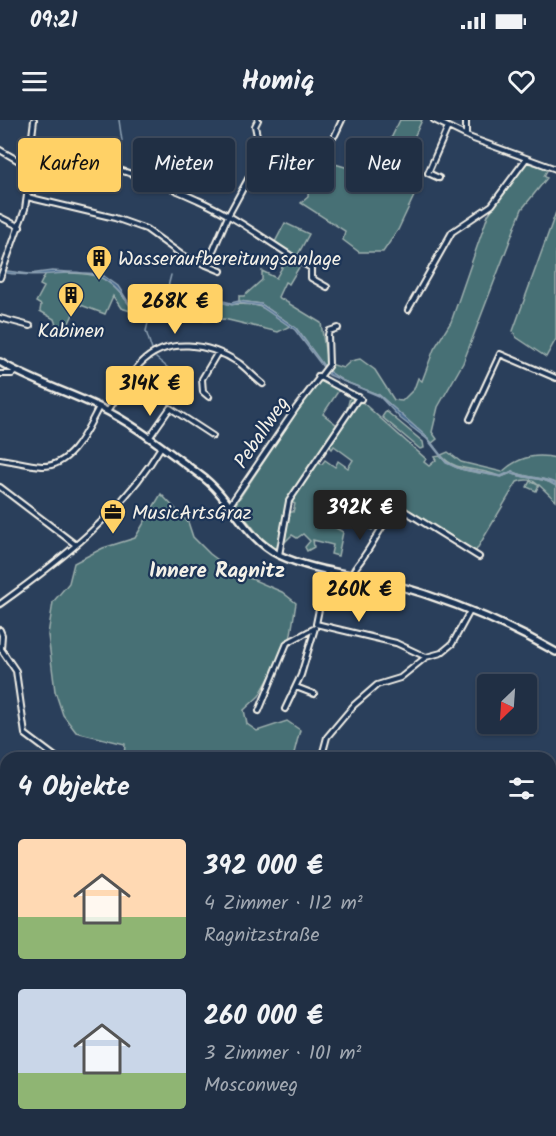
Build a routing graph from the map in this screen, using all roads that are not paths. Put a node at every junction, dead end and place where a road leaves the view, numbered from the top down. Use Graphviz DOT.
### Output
graph roads {
  1 [pos="34,120"];
  2 [pos="258,120"];
  3 [pos="342,120"];
  4 [pos="434,120"];
  5 [pos="466,120"];
  6 [pos="448,127"];
  7 [pos="335,135"];
  8 [pos="466,135"];
  9 [pos="32,138"];
  10 [pos="0,150"];
  11 [pos="525,159"];
  12 [pos="18,160"];
  13 [pos="121,169"];
  14 [pos="556,169"];
  15 [pos="439,178"];
  16 [pos="28,192"];
  17 [pos="27,197"];
  18 [pos="228,216"];
  19 [pos="0,217"];
  20 [pos="20,227"];
  21 [pos="207,265"];
  22 [pos="221,271"];
  23 [pos="1,277"];
  24 [pos="327,287"];
  25 [pos="408,310"];
  26 [pos="0,318"];
  27 [pos="30,326"];
  28 [pos="338,328"];
  29 [pos="218,352"];
  30 [pos="0,362"];
  31 [pos="15,372"];
  32 [pos="0,374"];
  33 [pos="318,376"];
  34 [pos="556,378"];
  35 [pos="263,384"];
  36 [pos="209,397"];
  37 [pos="99,406"];
  38 [pos="108,411"];
  39 [pos="470,419"];
  40 [pos="213,436"];
  41 [pos="149,438"];
  42 [pos="161,447"];
  43 [pos="0,459"];
  44 [pos="0,487"];
  45 [pos="230,506"];
  46 [pos="76,545"];
  47 [pos="279,555"];
  48 [pos="479,557"];
  49 [pos="327,570"];
  50 [pos="352,574"];
  51 [pos="0,604"];
  52 [pos="470,611"];
  53 [pos="316,626"];
  54 [pos="0,630"];
  55 [pos="0,649"];
  56 [pos="556,652"];
  57 [pos="426,657"];
  58 [pos="296,687"];
  59 [pos="314,694"];
  60 [pos="285,709"];
  61 [pos="259,711"];
  62 [pos="49,752"];
  63 [pos="323,752"];
  1 -- 9 [label="street"];
  2 -- 18 [label="street"];
  3 -- 7 [label="street"];
  4 -- 6 [label="street"];
  5 -- 8 [label="street"];
  6 -- 8 [label="street"];
  6 -- 15 [label="street"];
  8 -- 11 [label="street"];
  10 -- 12 [label="street"];
  11 -- 14 [label="street"];
  11 -- 25 [label="street"];
  13 -- 18 [label="street"];
  16 -- 17 [label="street"];
  17 -- 20 [label="street"];
  17 -- 21 [label="street"];
  18 -- 21 [label="street"];
  18 -- 24 [label="street"];
  19 -- 20 [label="street"];
  20 -- 23 [label="street"];
  21 -- 22 [label="street"];
  26 -- 27 [label="street"];
  28 -- 33 [label="street, Peballweg"];
  29 -- 35 [label="street"];
  29 -- 36 [label="street"];
  29 -- 38 [label="street"];
  30 -- 31 [label="main road"];
  31 -- 32 [label="street"];
  31 -- 37 [label="main road"];
  33 -- 45 [label="street, Peballweg"];
  33 -- 47 [label="street"];
  34 -- 39 [label="street"];
  37 -- 38 [label="main road"];
  37 -- 43 [label="street"];
  38 -- 41 [label="main road"];
  40 -- 41 [label="street"];
  41 -- 42 [label="main road"];
  42 -- 45 [label="main road"];
  42 -- 46 [label="street"];
  44 -- 46 [label="street"];
  45 -- 47 [label="main road"];
  46 -- 51 [label="street"];
  47 -- 49 [label="main road"];
  48 -- 50 [label="street"];
  49 -- 50 [label="main road"];
  49 -- 53 [label="street"];
  50 -- 52 [label="main road"];
  52 -- 56 [label="main road"];
  52 -- 57 [label="street"];
  53 -- 57 [label="street"];
  53 -- 58 [label="street"];
  53 -- 61 [label="street"];
  54 -- 55 [label="street"];
  55 -- 62 [label="street"];
  57 -- 63 [label="street"];
  58 -- 59 [label="street"];
  58 -- 60 [label="street"];
}
